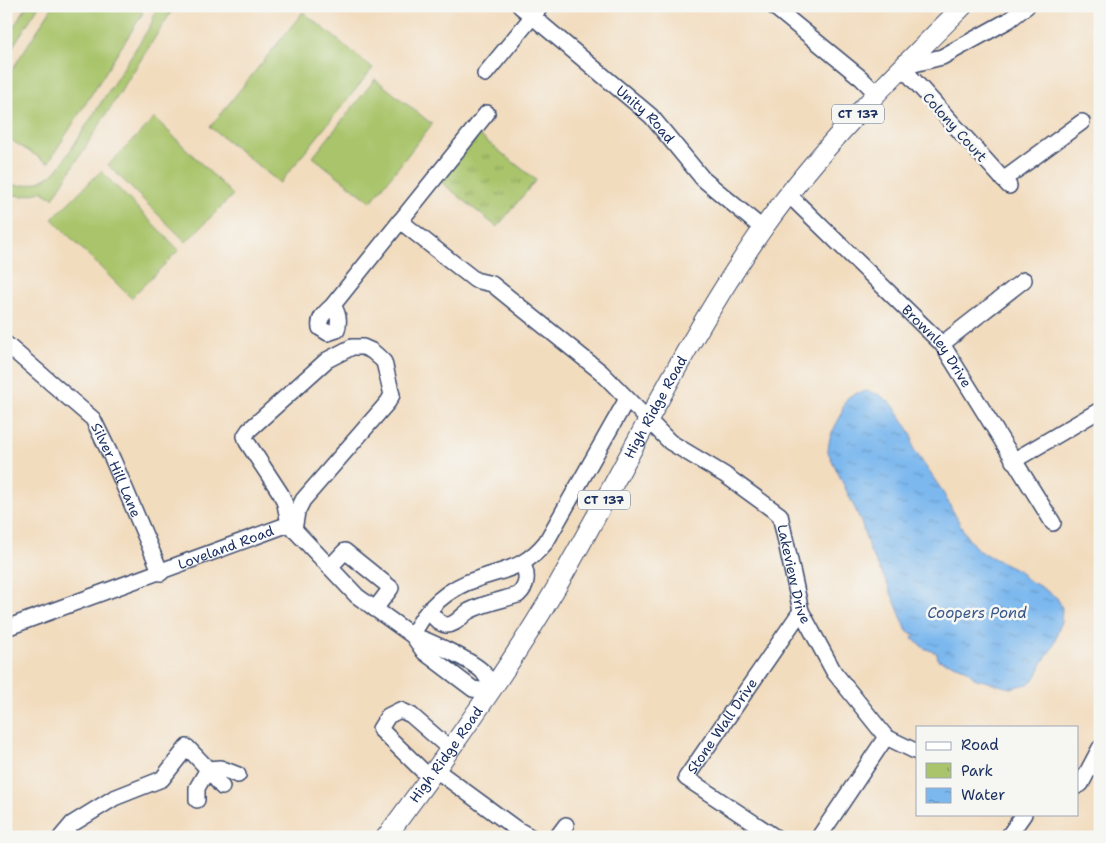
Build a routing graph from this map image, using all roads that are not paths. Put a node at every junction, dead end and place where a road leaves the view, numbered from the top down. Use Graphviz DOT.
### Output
graph roads {
  1 [pos="520,6"];
  2 [pos="773,6"];
  3 [pos="963,6"];
  4 [pos="1027,6"];
  5 [pos="537,11"];
  6 [pos="902,67"];
  7 [pos="485,74"];
  8 [pos="877,94"];
  9 [pos="487,113"];
  10 [pos="1082,122"];
  11 [pos="789,195"];
  12 [pos="400,221"];
  13 [pos="763,229"];
  14 [pos="1024,280"];
  15 [pos="333,305"];
  16 [pos="6,344"];
  17 [pos="942,344"];
  18 [pos="627,399"];
  19 [pos="1100,410"];
  20 [pos="648,419"];
  21 [pos="1013,461"];
  22 [pos="1053,523"];
  23 [pos="292,527"];
  24 [pos="522,564"];
  25 [pos="330,567"];
  26 [pos="161,573"];
  27 [pos="375,608"];
  28 [pos="429,610"];
  29 [pos="801,611"];
  30 [pos="6,628"];
  31 [pos="413,636"];
  32 [pos="492,689"];
  33 [pos="886,737"];
  34 [pos="1100,748"];
  35 [pos="450,749"];
  36 [pos="916,752"];
  37 [pos="208,769"];
  38 [pos="238,774"];
  39 [pos="433,774"];
  40 [pos="1078,786"];
  41 [pos="222,787"];
  42 [pos="197,800"];
  43 [pos="1023,816"];
  44 [pos="61,837"];
  45 [pos="386,837"];
  46 [pos="531,837"];
  47 [pos="775,837"];
  48 [pos="819,837"];
  49 [pos="1008,837"];
  1 -- 5 [label="street, Unity Road"];
  2 -- 8 [label="street"];
  3 -- 6 [label="main road, High Ridge Road / CT 137"];
  4 -- 6 [label="street"];
  5 -- 7 [label="street"];
  5 -- 13 [label="street, Unity Road"];
  6 -- 8 [label="main road, High Ridge Road / CT 137"];
  6 -- 10 [label="street, Colony Court"];
  8 -- 11 [label="main road, High Ridge Road / CT 137"];
  9 -- 12 [label="street"];
  11 -- 13 [label="main road, High Ridge Road / CT 137"];
  11 -- 17 [label="street, Brownley Drive"];
  12 -- 15 [label="street"];
  12 -- 18 [label="street, Lakeview Drive"];
  13 -- 20 [label="main road, High Ridge Road / CT 137"];
  14 -- 17 [label="street"];
  16 -- 26 [label="street, Silver Hill Lane"];
  17 -- 21 [label="street, Brownley Drive"];
  18 -- 20 [label="street, Lakeview Drive"];
  18 -- 24 [label="street"];
  19 -- 21 [label="street"];
  20 -- 29 [label="street, Lakeview Drive"];
  20 -- 32 [label="main road, High Ridge Road / CT 137"];
  21 -- 22 [label="street, Brownley Drive"];
  23 -- 23 [label="street"];
  23 -- 25 [label="street, Loveland Road"];
  23 -- 26 [label="street, Loveland Road"];
  24 -- 28 [label="street"];
  24 -- 28 [label="street"];
  25 -- 27 [label="street, Loveland Road"];
  25 -- 27 [label="street"];
  26 -- 30 [label="street, Loveland Road"];
  27 -- 31 [label="street, Loveland Road"];
  28 -- 31 [label="street"];
  29 -- 33 [label="street, Lakeview Drive"];
  29 -- 47 [label="street, Stone Wall Drive"];
  31 -- 32 [label="street, Loveland Road"];
  31 -- 32 [label="street, Loveland Road"];
  32 -- 35 [label="main road, High Ridge Road / CT 137"];
  33 -- 36 [label="street, Lakeview Drive"];
  33 -- 48 [label="street"];
  34 -- 40 [label="street"];
  35 -- 39 [label="main road, High Ridge Road / CT 137"];
  35 -- 39 [label="street"];
  37 -- 38 [label="street"];
  37 -- 41 [label="street"];
  37 -- 42 [label="street"];
  37 -- 44 [label="street"];
  39 -- 45 [label="main road, High Ridge Road / CT 137"];
  39 -- 46 [label="street"];
  43 -- 49 [label="street"];
}
